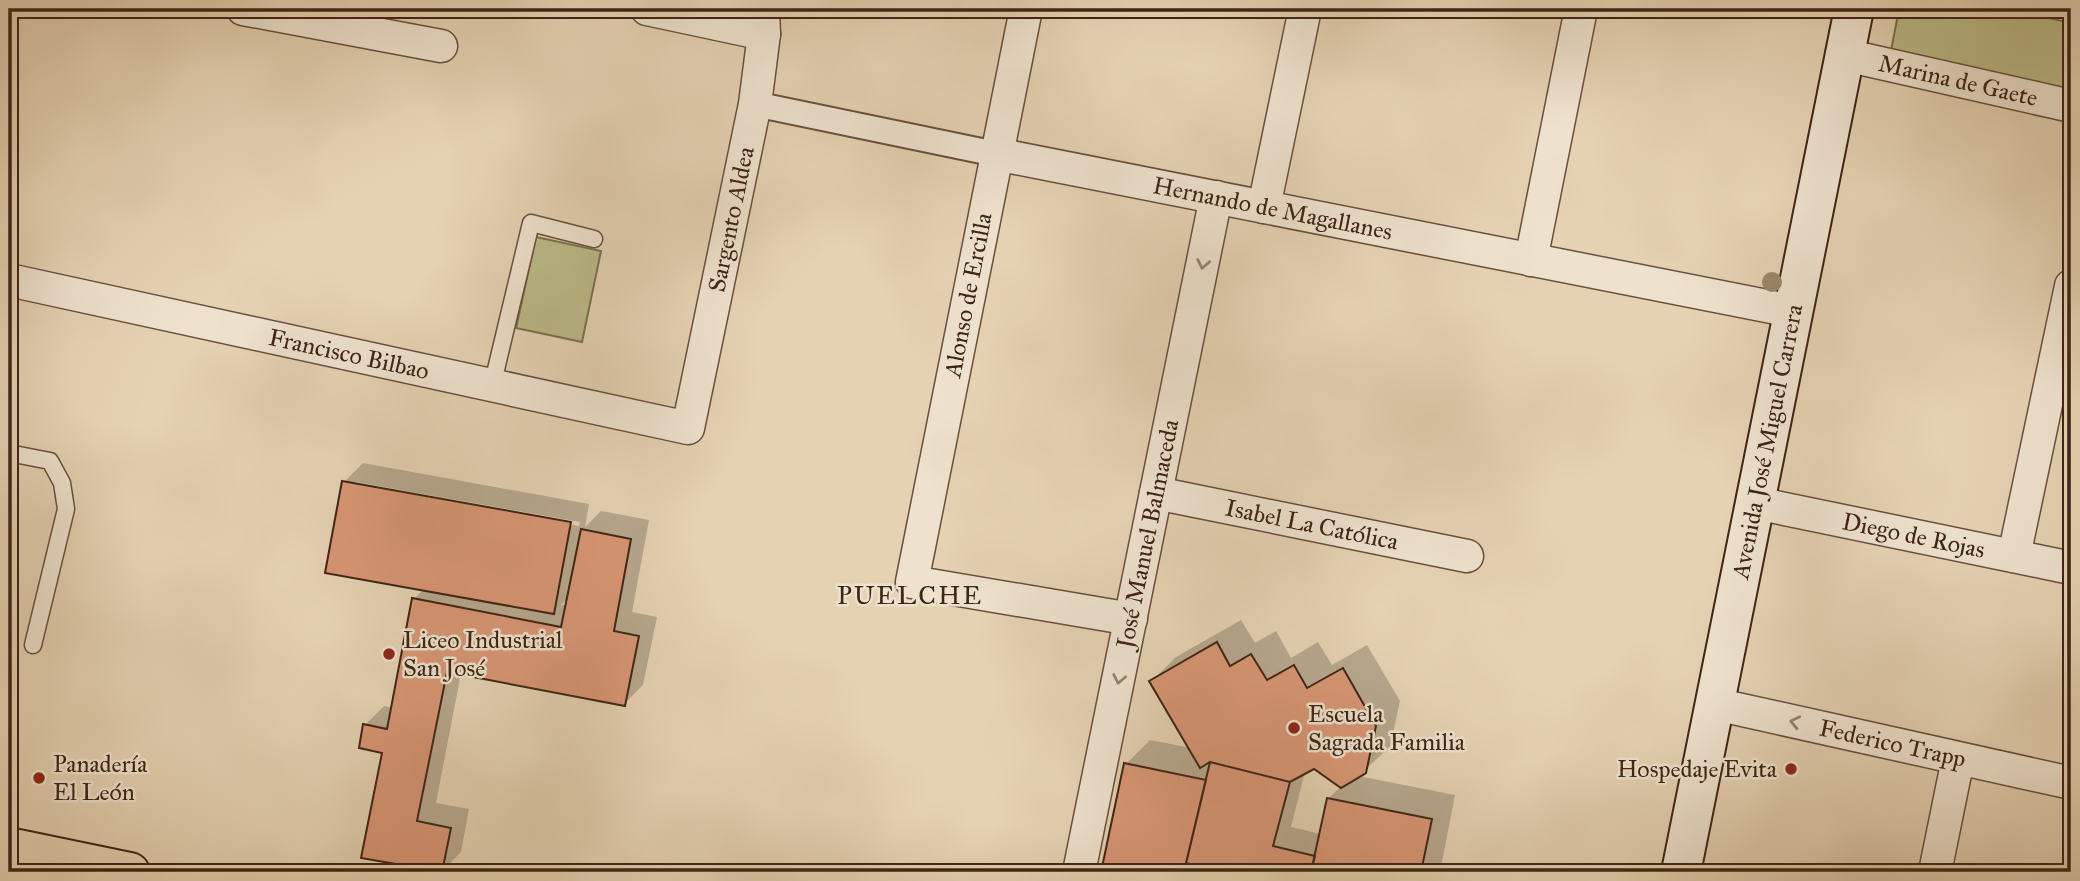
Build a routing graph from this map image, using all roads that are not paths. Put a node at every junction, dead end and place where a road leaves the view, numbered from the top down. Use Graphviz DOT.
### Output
graph roads {
  1 [pos="243,9"];
  2 [pos="647,9"];
  3 [pos="1026,9"];
  4 [pos="1305,9"];
  5 [pos="1581,9"];
  6 [pos="1854,9"];
  7 [pos="763,22"];
  8 [pos="441,46"];
  9 [pos="1844,55"];
  10 [pos="755,104"];
  11 [pos="2071,106"];
  12 [pos="996,153"];
  13 [pos="1216,197"];
  14 [pos="1264,207"];
  15 [pos="594,239"];
  16 [pos="1531,260"];
  17 [pos="9,280"];
  18 [pos="2071,286"];
  19 [pos="1792,311"];
  20 [pos="492,386"];
  21 [pos="688,428"];
  22 [pos="9,453"];
  23 [pos="1156,493"];
  24 [pos="1756,503"];
  25 [pos="1467,556"];
  26 [pos="2014,556"];
  27 [pos="2071,568"];
  28 [pos="1131,619"];
  29 [pos="33,645"];
  30 [pos="1715,704"];
  31 [pos="1958,759"];
  32 [pos="2071,783"];
  33 [pos="9,847"];
  34 [pos="130,872"];
  35 [pos="1079,872"];
  36 [pos="1681,872"];
  37 [pos="1935,872"];
  1 -- 8 [label="street"];
  2 -- 7 [label="street"];
  3 -- 12 [label="street, Alonso de Ercilla"];
  4 -- 14 [label="street"];
  5 -- 16 [label="street"];
  6 -- 9 [label="main road, Avenida José Miguel Carrera"];
  7 -- 10 [label="street, Sargento Aldea"];
  9 -- 11 [label="street, Marina de Gaete"];
  9 -- 19 [label="main road, Avenida José Miguel Carrera"];
  10 -- 12 [label="street, Hernando de Magallanes"];
  10 -- 21 [label="street, Sargento Aldea"];
  12 -- 13 [label="street, Hernando de Magallanes"];
  12 -- 28 [label="street, Alonso de Ercilla"];
  13 -- 14 [label="street, Hernando de Magallanes"];
  13 -- 23 [label="street, José Manuel Balmaceda, one-way"];
  14 -- 16 [label="street, Hernando de Magallanes"];
  15 -- 20 [label="lane"];
  16 -- 19 [label="street, Hernando de Magallanes"];
  17 -- 20 [label="street, Francisco Bilbao"];
  18 -- 26 [label="street"];
  19 -- 24 [label="main road, Avenida José Miguel Carrera"];
  20 -- 21 [label="street, Francisco Bilbao"];
  22 -- 29 [label="lane"];
  23 -- 25 [label="street, Isabel La Católica"];
  23 -- 28 [label="street, José Manuel Balmaceda"];
  24 -- 26 [label="street, Diego de Rojas"];
  24 -- 30 [label="main road, Avenida José Miguel Carrera"];
  26 -- 27 [label="street, Diego de Rojas"];
  28 -- 35 [label="street, José Manuel Balmaceda, one-way"];
  31 -- 30 [label="street, Federico Trapp, one-way"];
  30 -- 36 [label="main road, Avenida José Miguel Carrera"];
  31 -- 32 [label="street, Federico Trapp"];
  31 -- 37 [label="street"];
  33 -- 34 [label="main road"];
}
